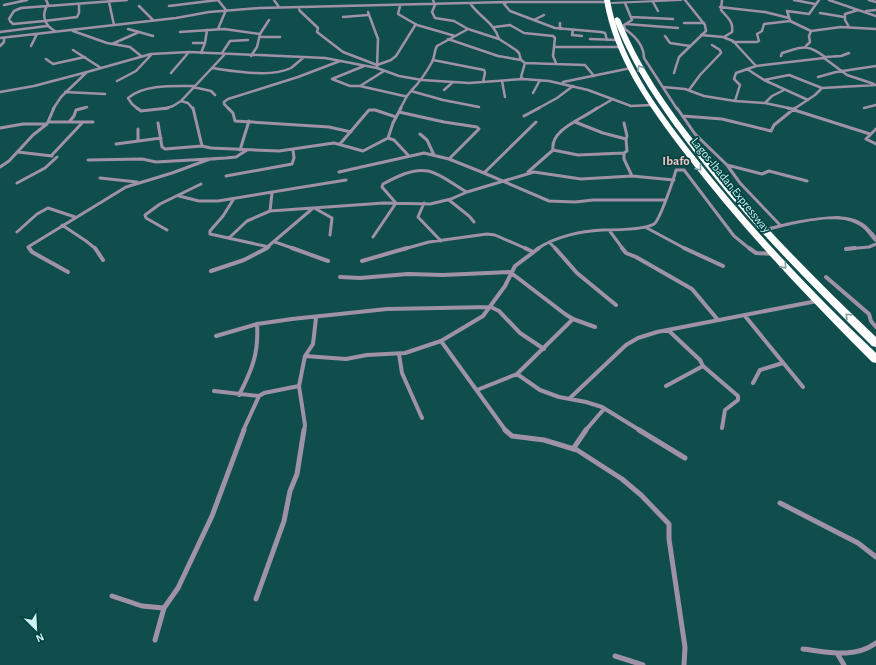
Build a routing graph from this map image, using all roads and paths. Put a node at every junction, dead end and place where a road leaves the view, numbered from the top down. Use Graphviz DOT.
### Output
graph roads {
  1 [pos="28,0"];
  2 [pos="46,0"];
  3 [pos="50,0"];
  4 [pos="80,0"];
  5 [pos="127,0"];
  6 [pos="218,0"];
  7 [pos="274,0"];
  8 [pos="433,0"];
  9 [pos="681,0"];
  10 [pos="685,0"];
  11 [pos="722,0"];
  12 [pos="794,0"];
  13 [pos="819,0"];
  14 [pos="829,0"];
  15 [pos="869,0"];
  16 [pos="111,1"];
  17 [pos="408,1"];
  18 [pos="609,1"];
  19 [pos="652,1"];
  20 [pos="506,2"];
  21 [pos="876,2"];
  22 [pos="470,3"];
  23 [pos="625,3"];
  24 [pos="80,4"];
  25 [pos="816,4"];
  26 [pos="4,5"];
  27 [pos="435,5"];
  28 [pos="139,6"];
  29 [pos="168,6"];
  30 [pos="400,6"];
  31 [pos="409,6"];
  32 [pos="302,7"];
  33 [pos="720,7"];
  34 [pos="45,8"];
  35 [pos="280,8"];
  36 [pos="226,10"];
  37 [pos="859,10"];
  38 [pos="876,10"];
  39 [pos="658,11"];
  40 [pos="863,11"];
  41 [pos="820,13"];
  42 [pos="544,15"];
  43 [pos="876,16"];
  44 [pos="342,17"];
  45 [pos="631,17"];
  46 [pos="844,17"];
  47 [pos="673,19"];
  48 [pos="152,20"];
  49 [pos="269,20"];
  50 [pos="534,20"];
  51 [pos="789,20"];
  52 [pos="44,21"];
  53 [pos="560,23"];
  54 [pos="684,23"];
  55 [pos="704,23"];
  56 [pos="416,24"];
  57 [pos="626,24"];
  58 [pos="114,25"];
  59 [pos="46,26"];
  60 [pos="495,27"];
  61 [pos="849,27"];
  62 [pos="678,28"];
  63 [pos="128,29"];
  64 [pos="218,29"];
  65 [pos="468,29"];
  66 [pos="560,29"];
  67 [pos="876,29"];
  68 [pos="72,30"];
  69 [pos="206,30"];
  70 [pos="573,30"];
  71 [pos="56,31"];
  72 [pos="811,31"];
  73 [pos="0,32"];
  74 [pos="139,32"];
  75 [pos="180,32"];
  76 [pos="37,34"];
  77 [pos="530,34"];
  78 [pos="701,35"];
  79 [pos="153,36"];
  80 [pos="260,36"];
  81 [pos="455,36"];
  82 [pos="582,36"];
  83 [pos="664,36"];
  84 [pos="280,37"];
  85 [pos="530,37"];
  86 [pos="723,37"];
  87 [pos="0,38"];
  88 [pos="4,38"];
  89 [pos="448,39"];
  90 [pos="499,39"];
  91 [pos="590,39"];
  92 [pos="248,40"];
  93 [pos="607,40"];
  94 [pos="615,40"];
  95 [pos="733,42"];
  96 [pos="205,43"];
  97 [pos="111,44"];
  98 [pos="193,44"];
  99 [pos="712,45"];
  100 [pos="0,46"];
  101 [pos="31,46"];
  102 [pos="690,46"];
  103 [pos="806,46"];
  104 [pos="554,47"];
  105 [pos="619,47"];
  106 [pos="72,50"];
  107 [pos="189,52"];
  108 [pos="200,53"];
  109 [pos="223,53"];
  110 [pos="849,53"];
  111 [pos="151,54"];
  112 [pos="141,56"];
  113 [pos="251,56"];
  114 [pos="781,56"];
  115 [pos="85,57"];
  116 [pos="303,57"];
  117 [pos="824,58"];
  118 [pos="46,59"];
  119 [pos="433,60"];
  120 [pos="521,60"];
  121 [pos="341,61"];
  122 [pos="525,63"];
  123 [pos="556,64"];
  124 [pos="364,66"];
  125 [pos="756,66"];
  126 [pos="876,66"];
  127 [pos="377,67"];
  128 [pos="101,68"];
  129 [pos="212,68"];
  130 [pos="631,68"];
  131 [pos="747,69"];
  132 [pos="384,71"];
  133 [pos="87,72"];
  134 [pos="843,72"];
  135 [pos="171,73"];
  136 [pos="674,73"];
  137 [pos="594,76"];
  138 [pos="818,77"];
  139 [pos="523,79"];
  140 [pos="422,80"];
  141 [pos="540,80"];
  142 [pos="658,80"];
  143 [pos="764,80"];
  144 [pos="117,81"];
  145 [pos="502,81"];
  146 [pos="648,81"];
  147 [pos="453,82"];
  148 [pos="483,82"];
  149 [pos="561,83"];
  150 [pos="876,85"];
  151 [pos="360,86"];
  152 [pos="573,86"];
  153 [pos="194,87"];
  154 [pos="663,87"];
  155 [pos="822,88"];
  156 [pos="444,90"];
  157 [pos="689,90"];
  158 [pos="784,90"];
  159 [pos="411,91"];
  160 [pos="0,92"];
  161 [pos="65,92"];
  162 [pos="533,93"];
  163 [pos="105,94"];
  164 [pos="215,95"];
  165 [pos="407,96"];
  166 [pos="505,97"];
  167 [pos="613,99"];
  168 [pos="808,100"];
  169 [pos="181,101"];
  170 [pos="735,101"];
  171 [pos="765,103"];
  172 [pos="652,105"];
  173 [pos="876,105"];
  174 [pos="87,107"];
  175 [pos="479,107"];
  176 [pos="864,108"];
  177 [pos="794,110"];
  178 [pos="399,112"];
  179 [pos="524,116"];
  180 [pos="682,116"];
  181 [pos="396,117"];
  182 [pos="249,121"];
  183 [pos="68,122"];
  184 [pos="94,122"];
  185 [pos="536,122"];
  186 [pos="575,122"];
  187 [pos="48,123"];
  188 [pos="82,123"];
  189 [pos="158,123"];
  190 [pos="624,123"];
  191 [pos="1,127"];
  192 [pos="138,129"];
  193 [pos="876,129"];
  194 [pos="351,132"];
  195 [pos="420,134"];
  196 [pos="870,134"];
  197 [pos="161,138"];
  198 [pos="388,138"];
  199 [pos="626,139"];
  200 [pos="138,141"];
  201 [pos="116,144"];
  202 [pos="340,144"];
  203 [pos="876,144"];
  204 [pos="202,146"];
  205 [pos="240,150"];
  206 [pos="247,150"];
  207 [pos="293,150"];
  208 [pos="553,150"];
  209 [pos="18,152"];
  210 [pos="624,153"];
  211 [pos="408,155"];
  212 [pos="434,155"];
  213 [pos="51,156"];
  214 [pos="216,158"];
  215 [pos="449,159"];
  216 [pos="88,160"];
  217 [pos="727,165"];
  218 [pos="0,167"];
  219 [pos="339,172"];
  220 [pos="484,173"];
  221 [pos="527,173"];
  222 [pos="226,176"];
  223 [pos="632,176"];
  224 [pos="100,178"];
  225 [pos="346,180"];
  226 [pos="674,180"];
  227 [pos="807,181"];
  228 [pos="502,182"];
  229 [pos="17,183"];
  230 [pos="139,183"];
  231 [pos="201,184"];
  232 [pos="466,192"];
  233 [pos="272,193"];
  234 [pos="179,196"];
  235 [pos="233,200"];
  236 [pos="449,200"];
  237 [pos="665,200"];
  238 [pos="396,203"];
  239 [pos="424,203"];
  240 [pos="314,209"];
  241 [pos="270,211"];
  242 [pos="75,217"];
  243 [pos="474,222"];
  244 [pos="62,225"];
  245 [pos="780,226"];
  246 [pos="645,227"];
  247 [pos="166,230"];
  248 [pos="609,230"];
  249 [pos="764,230"];
  250 [pos="17,232"];
  251 [pos="330,235"];
  252 [pos="373,237"];
  253 [pos="230,238"];
  254 [pos="876,240"];
  255 [pos="441,241"];
  256 [pos="275,242"];
  257 [pos="549,242"];
  258 [pos="876,244"];
  259 [pos="269,246"];
  260 [pos="846,249"];
  261 [pos="533,252"];
  262 [pos="773,254"];
  263 [pos="103,260"];
  264 [pos="328,261"];
  265 [pos="362,262"];
  266 [pos="723,266"];
  267 [pos="210,271"];
  268 [pos="68,272"];
  269 [pos="510,272"];
  270 [pos="340,277"];
  271 [pos="826,277"];
  272 [pos="818,301"];
  273 [pos="616,305"];
  274 [pos="491,307"];
  275 [pos="744,316"];
  276 [pos="316,318"];
  277 [pos="573,319"];
  278 [pos="718,320"];
  279 [pos="257,324"];
  280 [pos="595,327"];
  281 [pos="876,327"];
  282 [pos="668,330"];
  283 [pos="216,336"];
  284 [pos="441,341"];
  285 [pos="876,343"];
  286 [pos="544,349"];
  287 [pos="399,354"];
  288 [pos="305,356"];
  289 [pos="876,359"];
  290 [pos="783,363"];
  291 [pos="703,366"];
  292 [pos="517,374"];
  293 [pos="753,383"];
  294 [pos="299,386"];
  295 [pos="666,386"];
  296 [pos="803,387"];
  297 [pos="477,390"];
  298 [pos="214,391"];
  299 [pos="239,395"];
  300 [pos="259,396"];
  301 [pos="570,398"];
  302 [pos="604,408"];
  303 [pos="422,418"];
  304 [pos="722,428"];
  305 [pos="573,448"];
  306 [pos="685,458"];
  307 [pos="780,503"];
  308 [pos="876,557"];
  309 [pos="112,596"];
  310 [pos="256,598"];
  311 [pos="164,608"];
  312 [pos="155,640"];
  313 [pos="876,643"];
  314 [pos="803,649"];
  315 [pos="837,653"];
  316 [pos="616,656"];
  317 [pos="643,665"];
  318 [pos="684,665"];
  319 [pos="844,665"];
  1 -- 26 [label="street"];
  2 -- 3 [label="street"];
  2 -- 34 [label="street"];
  4 -- 24 [label="street"];
  5 -- 16 [label="street"];
  6 -- 29 [label="street"];
  6 -- 36 [label="street"];
  7 -- 35 [label="street"];
  8 -- 27 [label="street"];
  9 -- 19 [label="street"];
  10 -- 55 [label="street"];
  11 -- 33 [label="street"];
  12 -- 25 [label="street"];
  13 -- 25 [label="street"];
  14 -- 37 [label="street"];
  15 -- 21 [label="street"];
  16 -- 24 [label="street"];
  16 -- 58 [label="street"];
  17 -- 31 [label="street"];
  18 -- 20 [label="street"];
  18 -- 23 [label="street"];
  18 -- 94 [label="highway, Lagos-Ibadan Expressway"];
  146 -- 18 [label="highway, Lagos-Ibadan Expressway, one-way"];
  19 -- 23 [label="street"];
  19 -- 39 [label="street"];
  20 -- 22 [label="street"];
  20 -- 50 [label="street"];
  22 -- 27 [label="street"];
  22 -- 60 [label="street"];
  23 -- 45 [label="street"];
  24 -- 34 [label="street"];
  24 -- 52 [label="street"];
  25 -- 51 [label="street"];
  27 -- 31 [label="street"];
  27 -- 65 [label="street"];
  28 -- 48 [label="street"];
  30 -- 31 [label="street"];
  30 -- 32 [label="street"];
  30 -- 56 [label="street"];
  32 -- 35 [label="street"];
  32 -- 127 [label="street"];
  33 -- 51 [label="street"];
  33 -- 86 [label="street"];
  34 -- 52 [label="street"];
  34 -- 52 [label="street"];
  35 -- 36 [label="street"];
  36 -- 48 [label="street"];
  36 -- 64 [label="street"];
  37 -- 40 [label="street"];
  37 -- 46 [label="street"];
  38 -- 40 [label="street"];
  40 -- 43 [label="street"];
  41 -- 46 [label="street"];
  42 -- 50 [label="street"];
  44 -- 127 [label="street"];
  45 -- 47 [label="street"];
  45 -- 57 [label="street"];
  46 -- 61 [label="street"];
  48 -- 58 [label="street"];
  49 -- 80 [label="street"];
  50 -- 66 [label="street"];
  51 -- 72 [label="street"];
  51 -- 95 [label="street"];
  52 -- 59 [label="street"];
  53 -- 66 [label="street"];
  54 -- 55 [label="street"];
  55 -- 78 [label="street"];
  56 -- 81 [label="street"];
  56 -- 127 [label="street"];
  57 -- 62 [label="street"];
  57 -- 142 [label="street"];
  58 -- 68 [label="street"];
  59 -- 71 [label="street"];
  59 -- 73 [label="street"];
  60 -- 77 [label="street"];
  60 -- 90 [label="street"];
  61 -- 67 [label="street"];
  61 -- 72 [label="street"];
  63 -- 74 [label="street"];
  64 -- 69 [label="street"];
  64 -- 80 [label="street"];
  65 -- 81 [label="street"];
  65 -- 90 [label="street"];
  66 -- 70 [label="street"];
  68 -- 71 [label="street"];
  68 -- 97 [label="street"];
  69 -- 75 [label="street"];
  69 -- 96 [label="street"];
  70 -- 82 [label="street"];
  70 -- 93 [label="street"];
  71 -- 76 [label="street"];
  72 -- 103 [label="street"];
  74 -- 79 [label="street"];
  74 -- 97 [label="street"];
  76 -- 88 [label="street"];
  76 -- 101 [label="street"];
  77 -- 85 [label="street"];
  77 -- 104 [label="street"];
  78 -- 86 [label="street"];
  78 -- 102 [label="street"];
  80 -- 84 [label="street"];
  80 -- 113 [label="street"];
  81 -- 89 [label="street"];
  83 -- 102 [label="street"];
  86 -- 95 [label="street"];
  87 -- 88 [label="street"];
  88 -- 100 [label="street"];
  89 -- 119 [label="street"];
  89 -- 120 [label="street"];
  90 -- 120 [label="street"];
  91 -- 93 [label="street"];
  92 -- 109 [label="street"];
  93 -- 94 [label="street"];
  94 -- 105 [label="highway, Lagos-Ibadan Expressway"];
  95 -- 125 [label="street"];
  96 -- 98 [label="street"];
  96 -- 108 [label="street"];
  97 -- 112 [label="street"];
  99 -- 157 [label="street"];
  102 -- 136 [label="street"];
  103 -- 114 [label="street"];
  103 -- 117 [label="street"];
  104 -- 105 [label="street"];
  104 -- 123 [label="street"];
  105 -- 130 [label="highway, Lagos-Ibadan Expressway"];
  106 -- 115 [label="street"];
  107 -- 108 [label="street"];
  107 -- 111 [label="street"];
  107 -- 135 [label="street"];
  108 -- 109 [label="street"];
  109 -- 113 [label="street"];
  109 -- 129 [label="street"];
  110 -- 117 [label="street"];
  111 -- 112 [label="street"];
  111 -- 144 [label="street"];
  112 -- 128 [label="street"];
  113 -- 116 [label="street"];
  115 -- 118 [label="street"];
  115 -- 128 [label="street"];
  116 -- 121 [label="street"];
  116 -- 129 [label="street"];
  117 -- 125 [label="street"];
  117 -- 134 [label="street"];
  119 -- 140 [label="street"];
  119 -- 148 [label="street"];
  120 -- 122 [label="street"];
  121 -- 124 [label="street"];
  121 -- 182 [label="street"];
  122 -- 123 [label="street"];
  122 -- 139 [label="street"];
  123 -- 137 [label="street"];
  124 -- 127 [label="street"];
  124 -- 151 [label="street"];
  125 -- 131 [label="street"];
  126 -- 134 [label="street"];
  127 -- 132 [label="street"];
  128 -- 133 [label="street"];
  129 -- 153 [label="street"];
  130 -- 137 [label="street"];
  130 -- 172 [label="highway, Lagos-Ibadan Expressway"];
  131 -- 143 [label="street"];
  131 -- 170 [label="street"];
  132 -- 140 [label="street"];
  132 -- 151 [label="street"];
  133 -- 160 [label="street"];
  133 -- 161 [label="street"];
  134 -- 138 [label="street"];
  134 -- 150 [label="street"];
  137 -- 149 [label="street"];
  139 -- 141 [label="street"];
  139 -- 145 [label="street"];
  140 -- 147 [label="street"];
  140 -- 159 [label="street"];
  141 -- 149 [label="street"];
  141 -- 162 [label="street"];
  142 -- 146 [label="street"];
  142 -- 154 [label="street"];
  143 -- 155 [label="street"];
  143 -- 158 [label="street"];
  145 -- 148 [label="street"];
  145 -- 166 [label="street"];
  146 -- 249 [label="highway, Lagos-Ibadan Expressway"];
  147 -- 148 [label="street"];
  147 -- 156 [label="street"];
  149 -- 152 [label="street"];
  150 -- 155 [label="street"];
  151 -- 165 [label="street"];
  152 -- 167 [label="street"];
  152 -- 179 [label="street"];
  153 -- 164 [label="street"];
  153 -- 169 [label="street"];
  153 -- 169 [label="street"];
  154 -- 157 [label="street"];
  154 -- 180 [label="street"];
  155 -- 168 [label="street"];
  157 -- 170 [label="street"];
  158 -- 168 [label="street"];
  158 -- 171 [label="street"];
  159 -- 165 [label="street"];
  159 -- 175 [label="street"];
  161 -- 163 [label="street"];
  161 -- 187 [label="street"];
  165 -- 178 [label="street"];
  167 -- 172 [label="street"];
  167 -- 186 [label="street"];
  168 -- 177 [label="street"];
  169 -- 204 [label="street"];
  170 -- 171 [label="street"];
  171 -- 177 [label="street"];
  172 -- 262 [label="highway, Lagos-Ibadan Expressway, one-way"];
  173 -- 176 [label="street"];
  174 -- 183 [label="street"];
  177 -- 180 [label="street"];
  177 -- 196 [label="street"];
  178 -- 181 [label="street"];
  178 -- 215 [label="street"];
  180 -- 217 [label="street"];
  181 -- 194 [label="street"];
  181 -- 198 [label="street"];
  182 -- 194 [label="street"];
  182 -- 205 [label="street"];
  183 -- 187 [label="street"];
  183 -- 188 [label="street"];
  184 -- 188 [label="street"];
  185 -- 220 [label="street"];
  186 -- 199 [label="street"];
  186 -- 208 [label="street"];
  187 -- 191 [label="street"];
  187 -- 209 [label="street"];
  188 -- 213 [label="street"];
  189 -- 197 [label="street"];
  190 -- 199 [label="street"];
  192 -- 200 [label="street"];
  193 -- 196 [label="street"];
  194 -- 202 [label="street"];
  195 -- 212 [label="street"];
  196 -- 203 [label="street"];
  197 -- 200 [label="street"];
  197 -- 204 [label="street"];
  198 -- 202 [label="street"];
  198 -- 211 [label="street"];
  199 -- 210 [label="street"];
  200 -- 201 [label="street"];
  202 -- 207 [label="street"];
  204 -- 205 [label="street"];
  205 -- 206 [label="street"];
  206 -- 207 [label="street"];
  206 -- 214 [label="street"];
  207 -- 222 [label="street"];
  208 -- 210 [label="street"];
  208 -- 221 [label="street"];
  209 -- 213 [label="street"];
  209 -- 218 [label="street"];
  210 -- 223 [label="street"];
  211 -- 212 [label="street"];
  211 -- 219 [label="street"];
  212 -- 215 [label="street"];
  213 -- 229 [label="street"];
  214 -- 216 [label="street"];
  214 -- 230 [label="street"];
  215 -- 220 [label="street"];
  217 -- 227 [label="street"];
  217 -- 245 [label="street"];
  220 -- 228 [label="street"];
  221 -- 223 [label="street"];
  221 -- 228 [label="street"];
  223 -- 226 [label="street"];
  224 -- 230 [label="street"];
  225 -- 233 [label="street"];
  226 -- 237 [label="street"];
  226 -- 262 [label="street"];
  228 -- 232 [label="street"];
  228 -- 237 [label="street"];
  230 -- 242 [label="street"];
  231 -- 234 [label="street"];
  232 -- 236 [label="street"];
  232 -- 238 [label="street"];
  233 -- 235 [label="street"];
  233 -- 241 [label="street"];
  234 -- 235 [label="street"];
  234 -- 247 [label="street"];
  235 -- 253 [label="street"];
  236 -- 239 [label="street"];
  236 -- 243 [label="street"];
  237 -- 246 [label="street"];
  238 -- 239 [label="street"];
  238 -- 240 [label="street"];
  238 -- 252 [label="street"];
  239 -- 255 [label="street"];
  240 -- 241 [label="street"];
  240 -- 251 [label="street"];
  240 -- 256 [label="street"];
  241 -- 253 [label="street"];
  242 -- 244 [label="street"];
  242 -- 250 [label="street"];
  244 -- 263 [label="street"];
  244 -- 268 [label="street"];
  245 -- 249 [label="street"];
  245 -- 254 [label="street"];
  246 -- 248 [label="street"];
  246 -- 266 [label="street"];
  248 -- 257 [label="street"];
  248 -- 278 [label="street"];
  285 -- 249 [label="highway, Lagos-Ibadan Expressway, one-way"];
  253 -- 259 [label="street"];
  255 -- 261 [label="street"];
  255 -- 265 [label="street"];
  256 -- 259 [label="street"];
  256 -- 264 [label="street"];
  257 -- 261 [label="street"];
  257 -- 273 [label="street"];
  258 -- 260 [label="street"];
  259 -- 267 [label="street"];
  261 -- 269 [label="street"];
  262 -- 272 [label="highway, Lagos-Ibadan Expressway, one-way"];
  269 -- 270 [label="street"];
  269 -- 274 [label="street"];
  269 -- 277 [label="street"];
  271 -- 281 [label="street"];
  272 -- 275 [label="street"];
  272 -- 289 [label="highway, Lagos-Ibadan Expressway"];
  274 -- 276 [label="street"];
  274 -- 284 [label="street"];
  274 -- 286 [label="street"];
  275 -- 278 [label="street"];
  275 -- 290 [label="street"];
  276 -- 279 [label="street"];
  276 -- 288 [label="street"];
  277 -- 280 [label="street"];
  277 -- 286 [label="street"];
  278 -- 282 [label="street"];
  279 -- 283 [label="street"];
  279 -- 299 [label="street"];
  282 -- 291 [label="street"];
  282 -- 301 [label="street"];
  284 -- 287 [label="street"];
  284 -- 297 [label="street"];
  286 -- 292 [label="street"];
  287 -- 288 [label="street"];
  287 -- 303 [label="street"];
  288 -- 294 [label="street"];
  290 -- 293 [label="street"];
  290 -- 296 [label="street"];
  291 -- 295 [label="street"];
  291 -- 304 [label="street"];
  292 -- 297 [label="street"];
  292 -- 301 [label="street"];
  294 -- 300 [label="street"];
  294 -- 310 [label="street"];
  297 -- 305 [label="street"];
  298 -- 299 [label="street"];
  299 -- 300 [label="street"];
  300 -- 311 [label="street"];
  301 -- 302 [label="street"];
  302 -- 305 [label="street"];
  302 -- 306 [label="street"];
  305 -- 318 [label="street"];
  307 -- 308 [label="street"];
  309 -- 311 [label="street"];
  311 -- 312 [label="street"];
  313 -- 315 [label="street"];
  314 -- 315 [label="street"];
  315 -- 319 [label="street"];
  316 -- 317 [label="street"];
}
